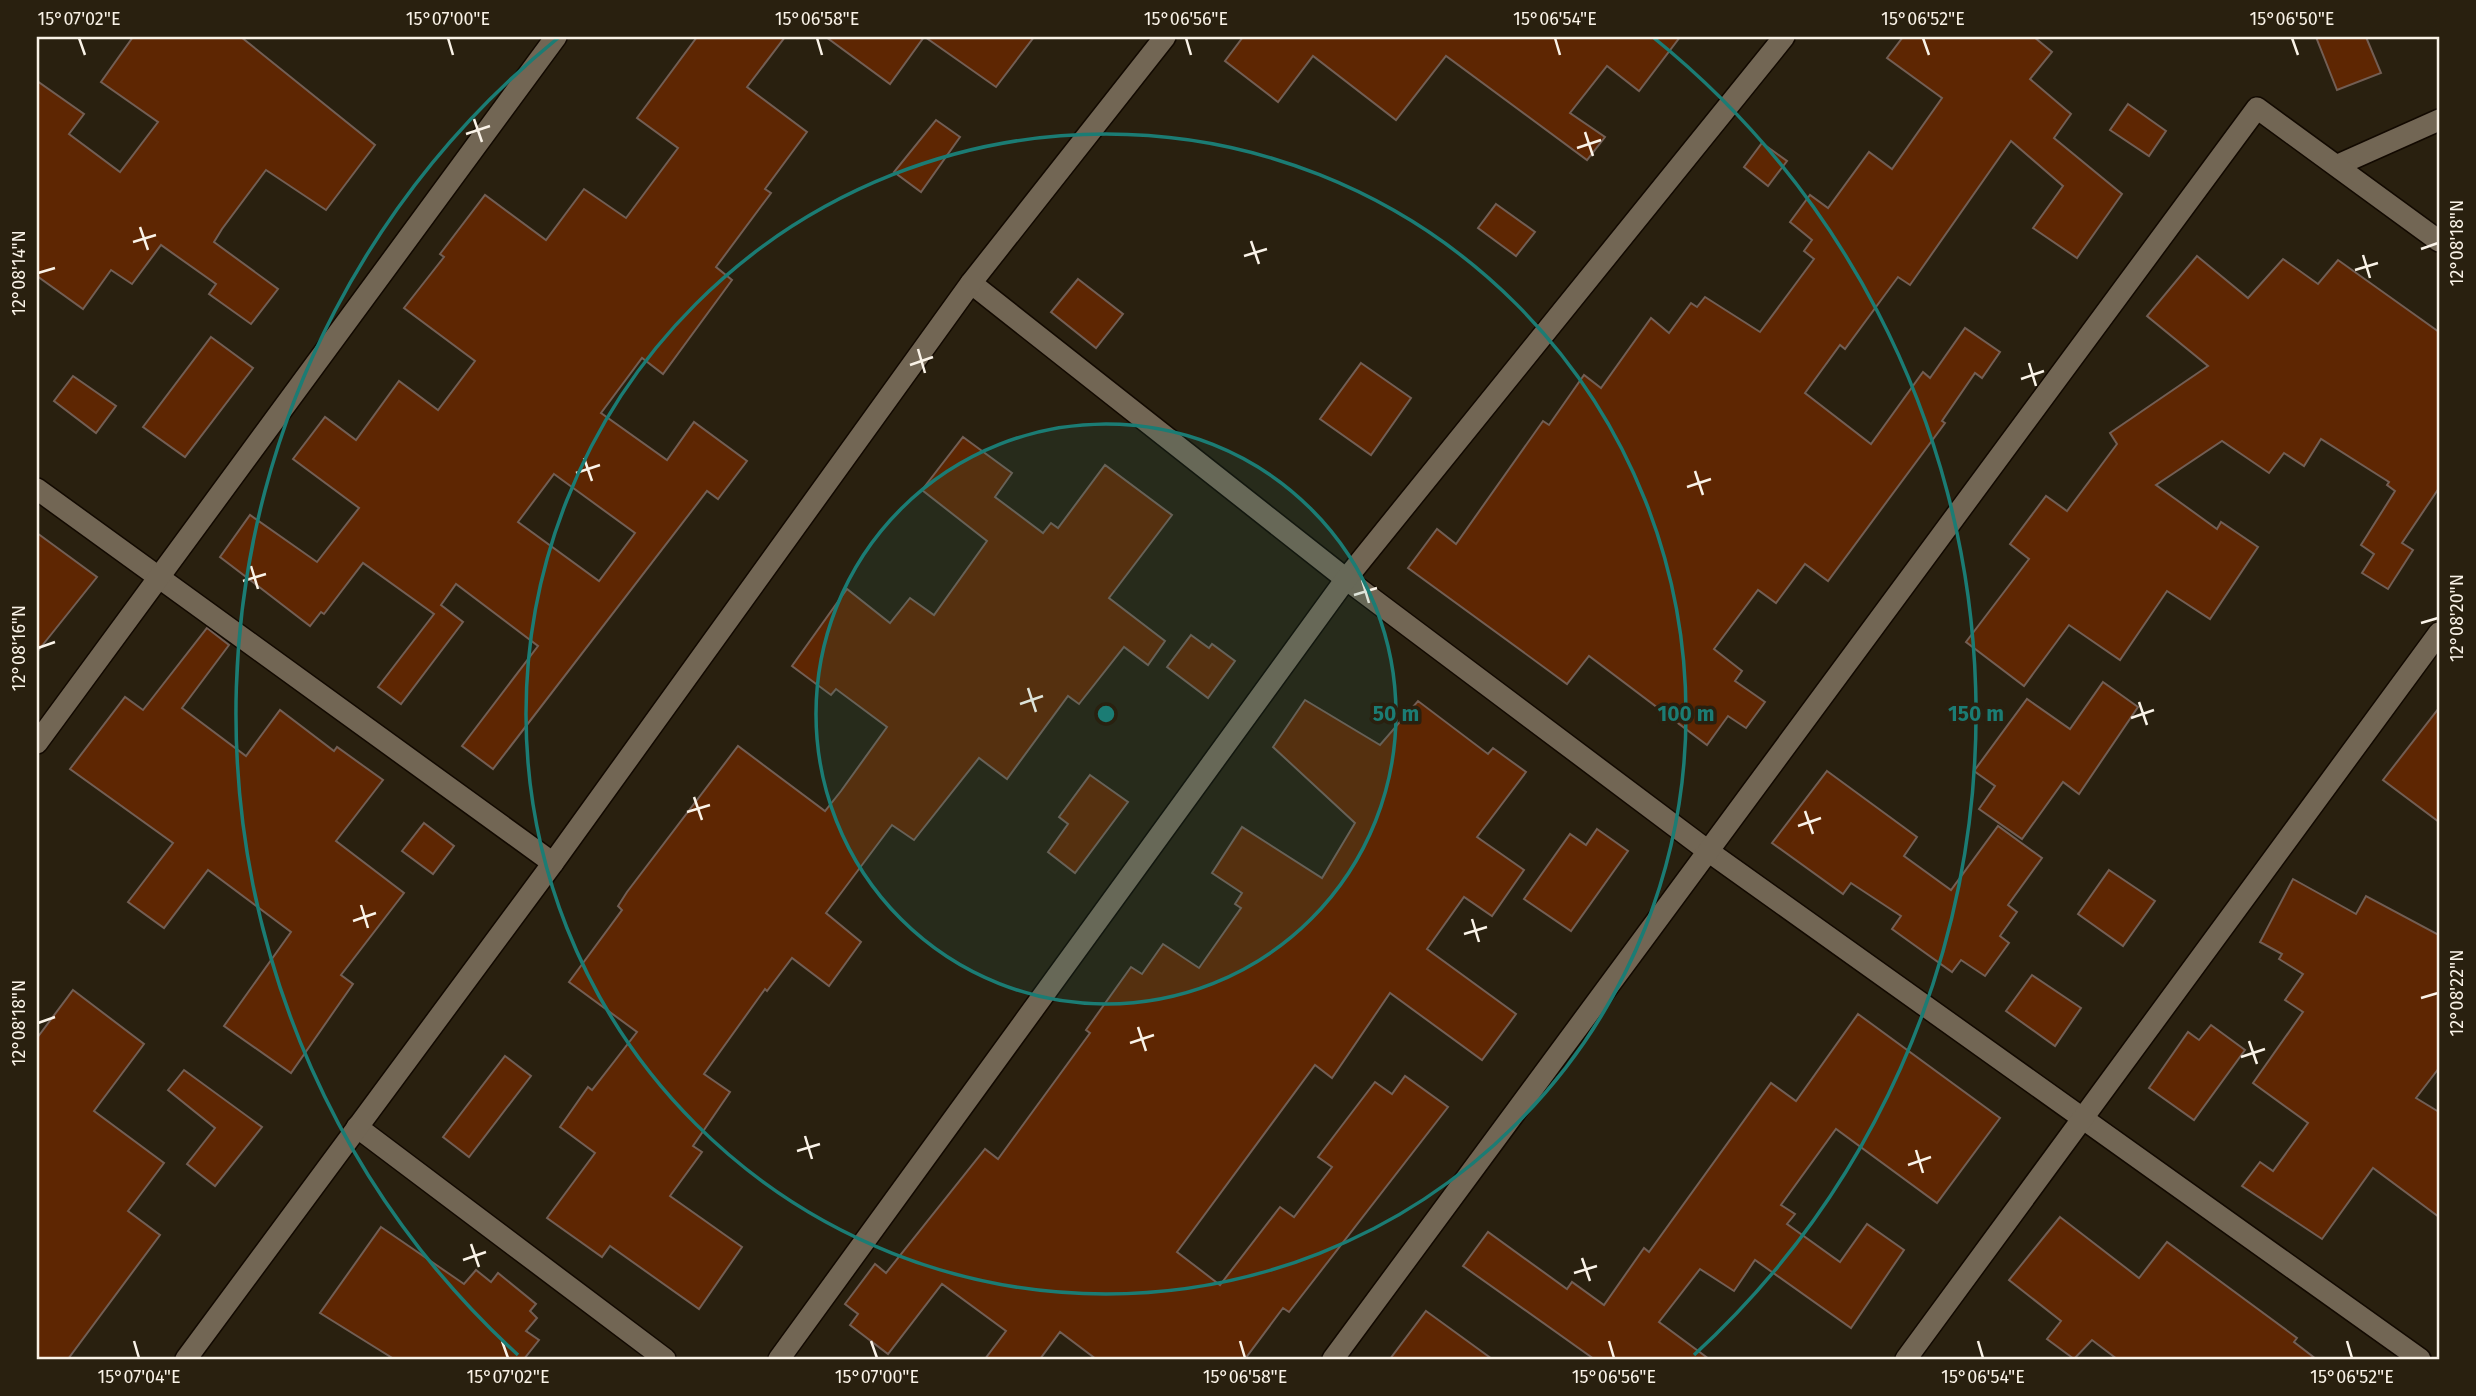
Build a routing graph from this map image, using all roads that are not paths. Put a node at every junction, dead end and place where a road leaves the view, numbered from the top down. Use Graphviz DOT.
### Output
graph roads {
  1 [pos="556,37"];
  2 [pos="1166,37"];
  3 [pos="1784,37"];
  4 [pos="2439,120"];
  5 [pos="2338,165"];
  6 [pos="2439,241"];
  7 [pos="971,283"];
  8 [pos="37,489"];
  9 [pos="160,578"];
  10 [pos="1346,579"];
  11 [pos="2439,633"];
  12 [pos="37,743"];
  13 [pos="1708,851"];
  14 [pos="553,863"];
  15 [pos="2084,1121"];
  16 [pos="358,1127"];
  17 [pos="186,1359"];
  18 [pos="665,1359"];
  19 [pos="779,1359"];
  20 [pos="1333,1359"];
  21 [pos="1906,1359"];
  22 [pos="2420,1359"];
  1 -- 9 [label="street"];
  2 -- 7 [label="street"];
  3 -- 10 [label="street"];
  4 -- 5 [label="street"];
  5 -- 6 [label="street"];
  5 -- 13 [label="street"];
  7 -- 10 [label="street"];
  7 -- 14 [label="street"];
  8 -- 9 [label="street"];
  9 -- 12 [label="street"];
  9 -- 14 [label="street"];
  10 -- 13 [label="street"];
  10 -- 19 [label="street"];
  11 -- 15 [label="street"];
  13 -- 15 [label="street"];
  13 -- 20 [label="street"];
  14 -- 16 [label="street"];
  15 -- 21 [label="street"];
  15 -- 22 [label="street"];
  16 -- 17 [label="street"];
  16 -- 18 [label="street"];
}
